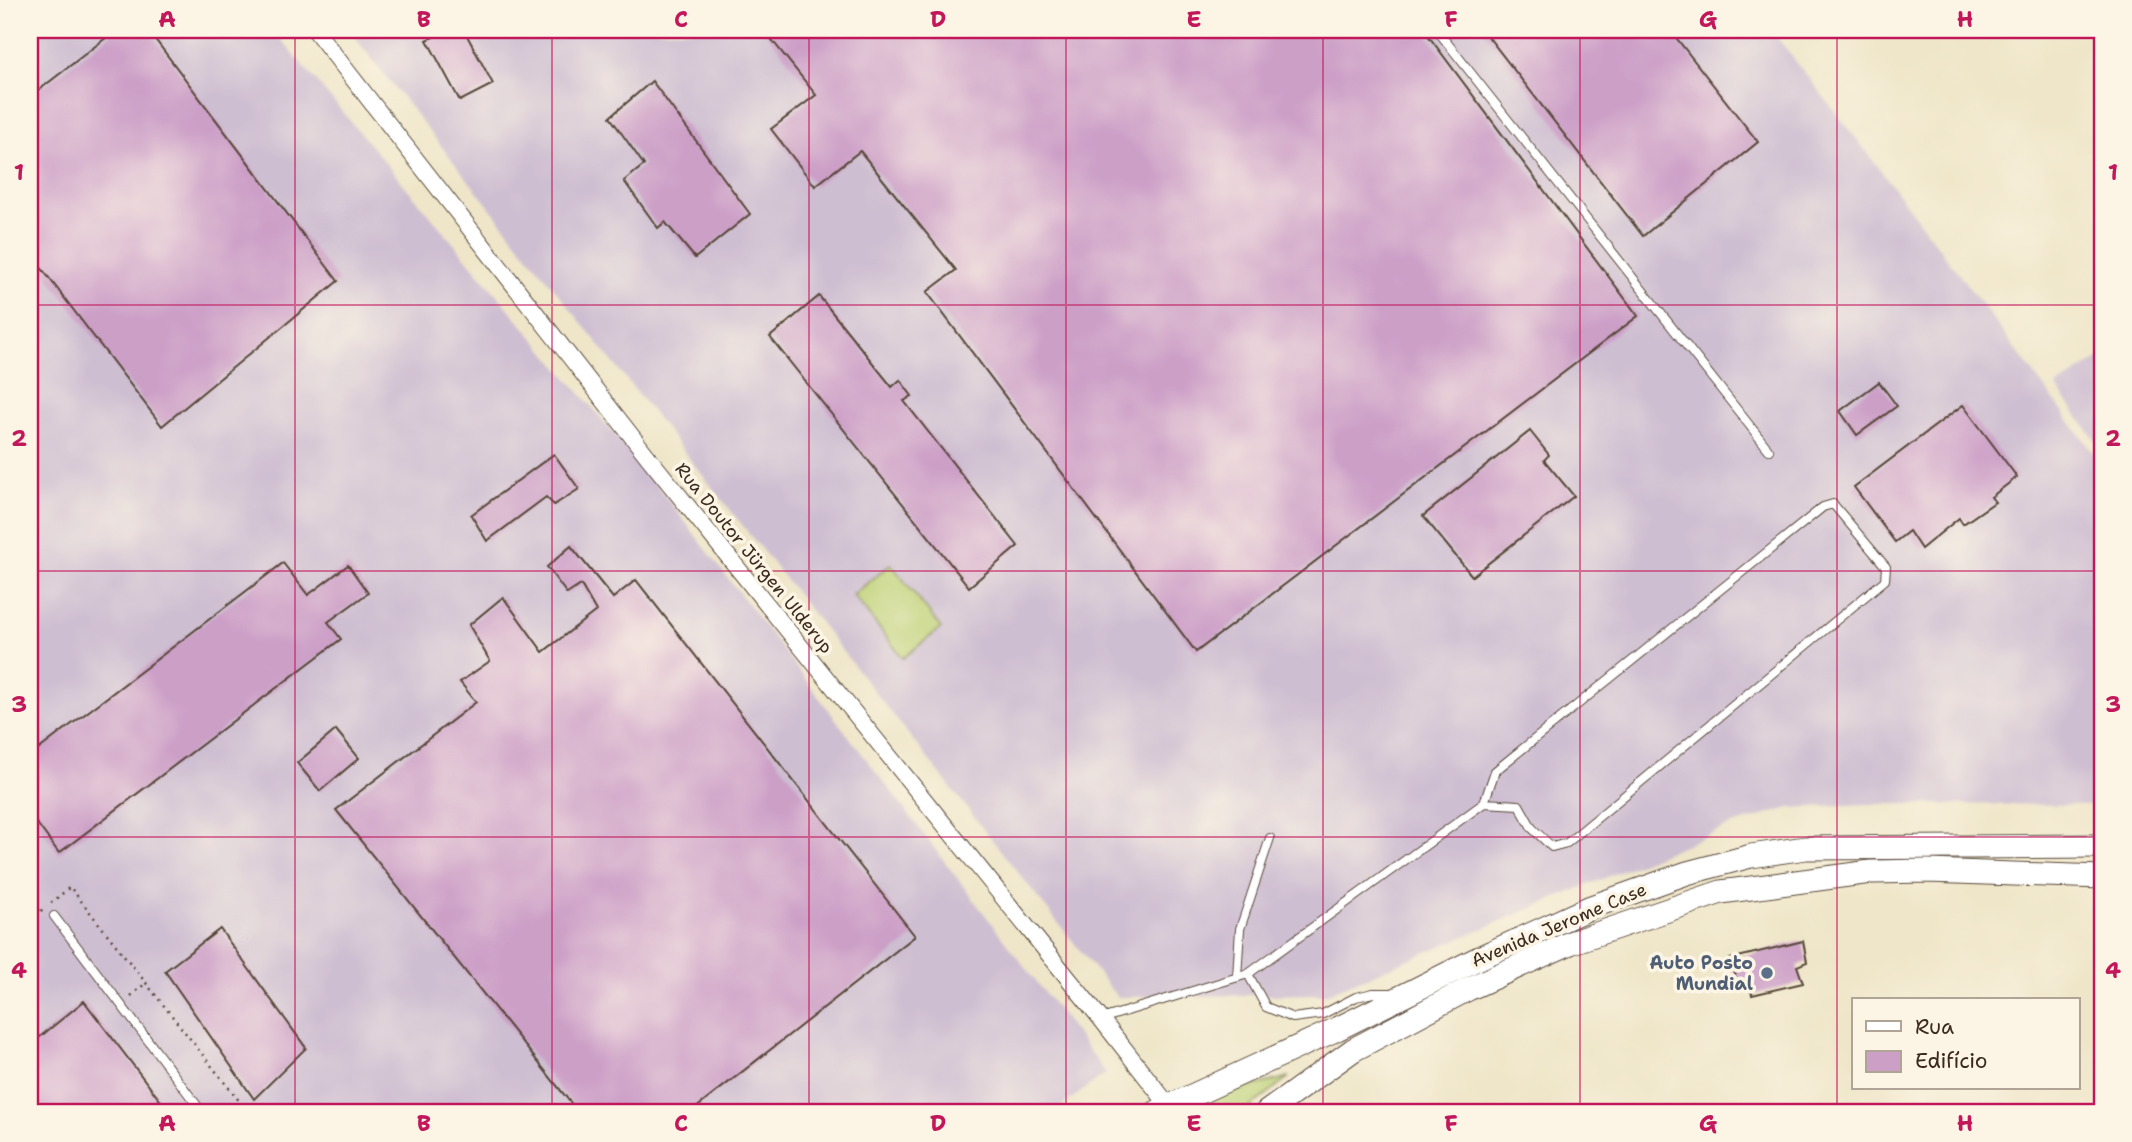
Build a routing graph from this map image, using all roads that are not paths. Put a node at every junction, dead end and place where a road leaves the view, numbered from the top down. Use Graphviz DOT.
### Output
graph roads {
  1 [pos="315,30"];
  2 [pos="1437,30"];
  3 [pos="1769,450"];
  4 [pos="1484,803"];
  5 [pos="1270,838"];
  6 [pos="2102,846"];
  7 [pos="2102,877"];
  8 [pos="54,916"];
  9 [pos="1248,974"];
  10 [pos="1237,977"];
  11 [pos="1408,993"];
  12 [pos="1101,1018"];
  13 [pos="1166,1110"];
  14 [pos="202,1112"];
  15 [pos="1266,1112"];
  1 -- 12 [label="street, Rua Doutor Jürgen Ulderup"];
  2 -- 3 [label="lane"];
  4 -- 4 [label="lane"];
  4 -- 9 [label="lane"];
  5 -- 10 [label="lane"];
  6 -- 11 [label="main road, Avenida Jerome Case"];
  7 -- 15 [label="main road, Avenida Jerome Case"];
  8 -- 14 [label="lane"];
  9 -- 10 [label="lane"];
  9 -- 11 [label="lane"];
  10 -- 12 [label="lane"];
  11 -- 13 [label="main road, Avenida Jerome Case"];
  12 -- 13 [label="street, Rua Doutor Jürgen Ulderup"];
}
